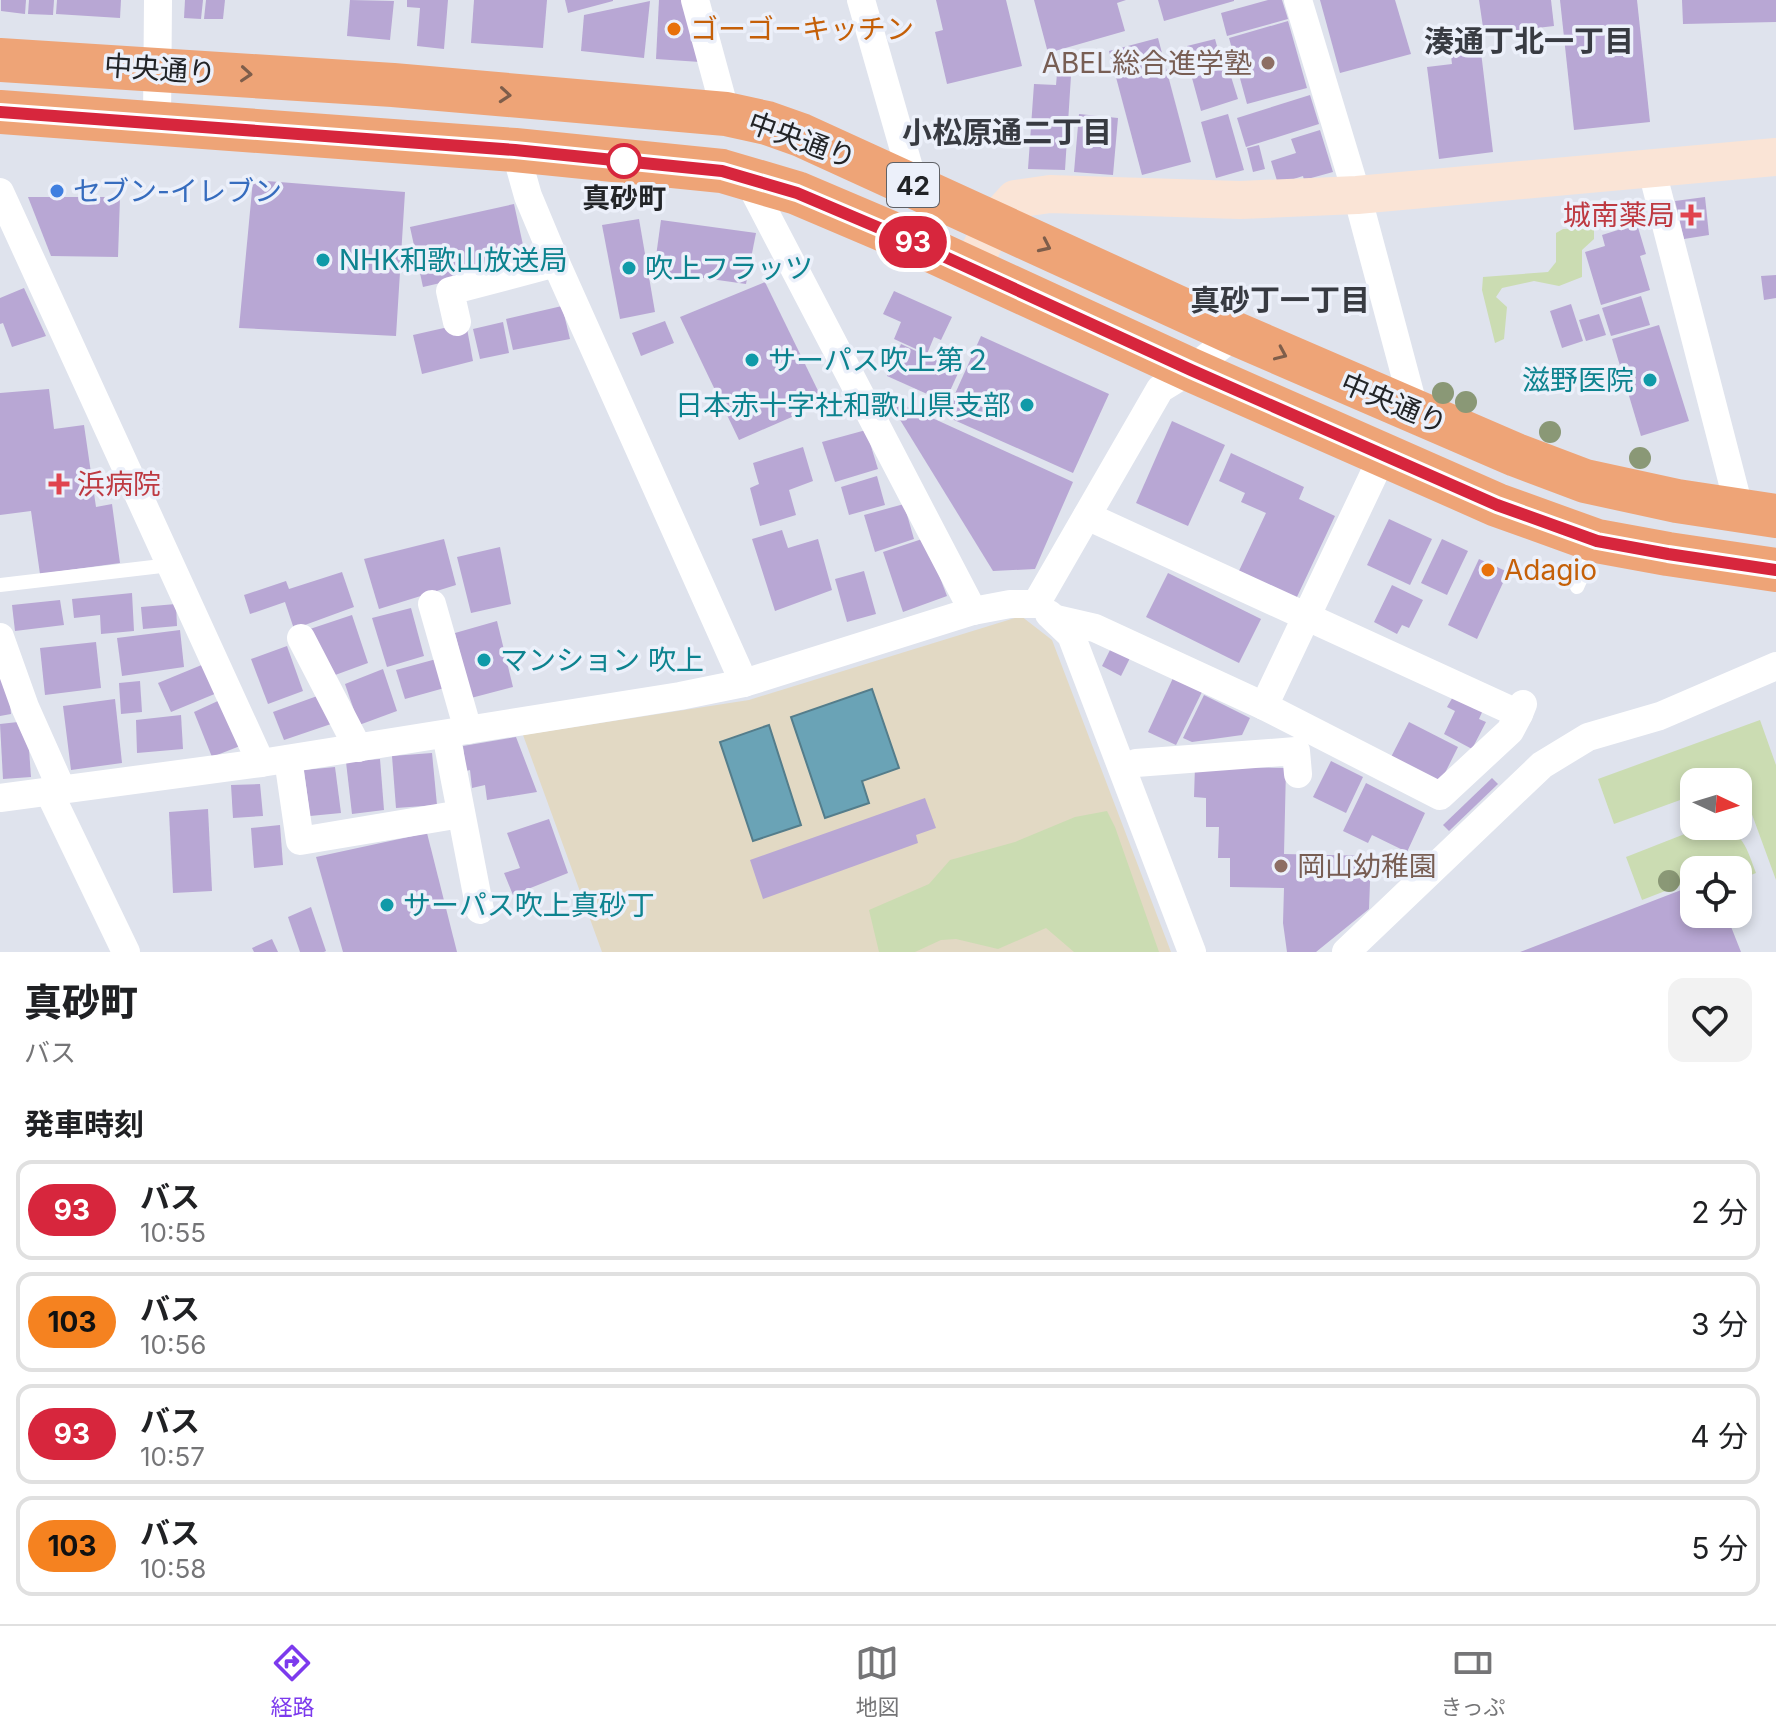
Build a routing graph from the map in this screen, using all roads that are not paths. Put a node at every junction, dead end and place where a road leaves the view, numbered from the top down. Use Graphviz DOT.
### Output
graph roads {
  1 [pos="158,0"];
  2 [pos="695,0"];
  3 [pos="861,0"];
  4 [pos="1298,0"];
  5 [pos="0,60"];
  6 [pos="158,68"];
  7 [pos="0,112"];
  8 [pos="726,114"];
  9 [pos="157,122"];
  10 [pos="515,150"];
  11 [pos="1776,157"];
  12 [pos="1651,167"];
  13 [pos="746,176"];
  14 [pos="914,185"];
  15 [pos="0,192"];
  16 [pos="1357,195"];
  17 [pos="994,222"];
  18 [pos="556,263"];
  19 [pos="971,269"];
  20 [pos="457,322"];
  21 [pos="1236,334"];
  22 [pos="1191,370"];
  23 [pos="1415,412"];
  24 [pos="1383,455"];
  25 [pos="1758,513"];
  26 [pos="1087,516"];
  27 [pos="1597,541"];
  28 [pos="170,565"];
  29 [pos="1776,570"];
  30 [pos="0,585"];
  31 [pos="1577,587"];
  32 [pos="432,604"];
  33 [pos="973,611"];
  34 [pos="1046,611"];
  35 [pos="1305,618"];
  36 [pos="0,637"];
  37 [pos="301,638"];
  38 [pos="1776,666"];
  39 [pos="744,683"];
  40 [pos="1264,706"];
  41 [pos="457,732"];
  42 [pos="358,748"];
  43 [pos="274,761"];
  44 [pos="1136,763"];
  45 [pos="1298,774"];
  46 [pos="55,791"];
  47 [pos="0,798"];
  48 [pos="461,814"];
  49 [pos="480,910"];
  50 [pos="126,952"];
  51 [pos="1192,952"];
  52 [pos="1346,952"];
  1 -- 6 [label="street"];
  2 -- 8 [label="street"];
  3 -- 14 [label="street"];
  4 -- 16 [label="street"];
  5 -- 6 [label="highway, 中央通り / 42"];
  6 -- 8 [label="highway, 中央通り / 42, one-way"];
  6 -- 9 [label="street"];
  7 -- 9 [label="highway, 中央通り / 42"];
  8 -- 14 [label="highway, 中央通り / 42"];
  9 -- 10 [label="highway, 中央通り / 42"];
  10 -- 13 [label="highway, 中央通り / 42"];
  10 -- 18 [label="street"];
  11 -- 12 [label="street"];
  12 -- 16 [label="street"];
  12 -- 25 [label="street"];
  13 -- 19 [label="highway, 中央通り / 42"];
  13 -- 33 [label="street"];
  14 -- 17 [label="highway, 中央通り / 42"];
  15 -- 28 [label="street"];
  16 -- 17 [label="street"];
  16 -- 23 [label="street"];
  17 -- 19 [label="street"];
  17 -- 21 [label="highway, 中央通り / 42, one-way"];
  18 -- 20 [label="street"];
  18 -- 39 [label="street"];
  19 -- 22 [label="highway, 中央通り / 42"];
  21 -- 22 [label="street"];
  21 -- 23 [label="highway, 中央通り / 42, one-way"];
  22 -- 24 [label="highway, 中央通り / 42"];
  22 -- 26 [label="street"];
  23 -- 25 [label="highway, 中央通り / 42"];
  24 -- 27 [label="highway, 中央通り / 42"];
  24 -- 35 [label="street"];
  26 -- 34 [label="street"];
  26 -- 35 [label="street"];
  27 -- 29 [label="highway, 中央通り / 42"];
  27 -- 31 [label="lane"];
  28 -- 30 [label="lane"];
  28 -- 43 [label="street"];
  32 -- 41 [label="street"];
  33 -- 34 [label="street"];
  33 -- 39 [label="street"];
  34 -- 40 [label="street"];
  34 -- 51 [label="street"];
  35 -- 40 [label="street"];
  35 -- 40 [label="street"];
  36 -- 46 [label="street"];
  37 -- 42 [label="street"];
  38 -- 52 [label="street"];
  39 -- 41 [label="street"];
  41 -- 42 [label="street"];
  41 -- 48 [label="street"];
  42 -- 43 [label="street"];
  43 -- 46 [label="street"];
  43 -- 48 [label="street"];
  44 -- 45 [label="street"];
  46 -- 47 [label="street"];
  46 -- 50 [label="street"];
  48 -- 49 [label="street"];
}
